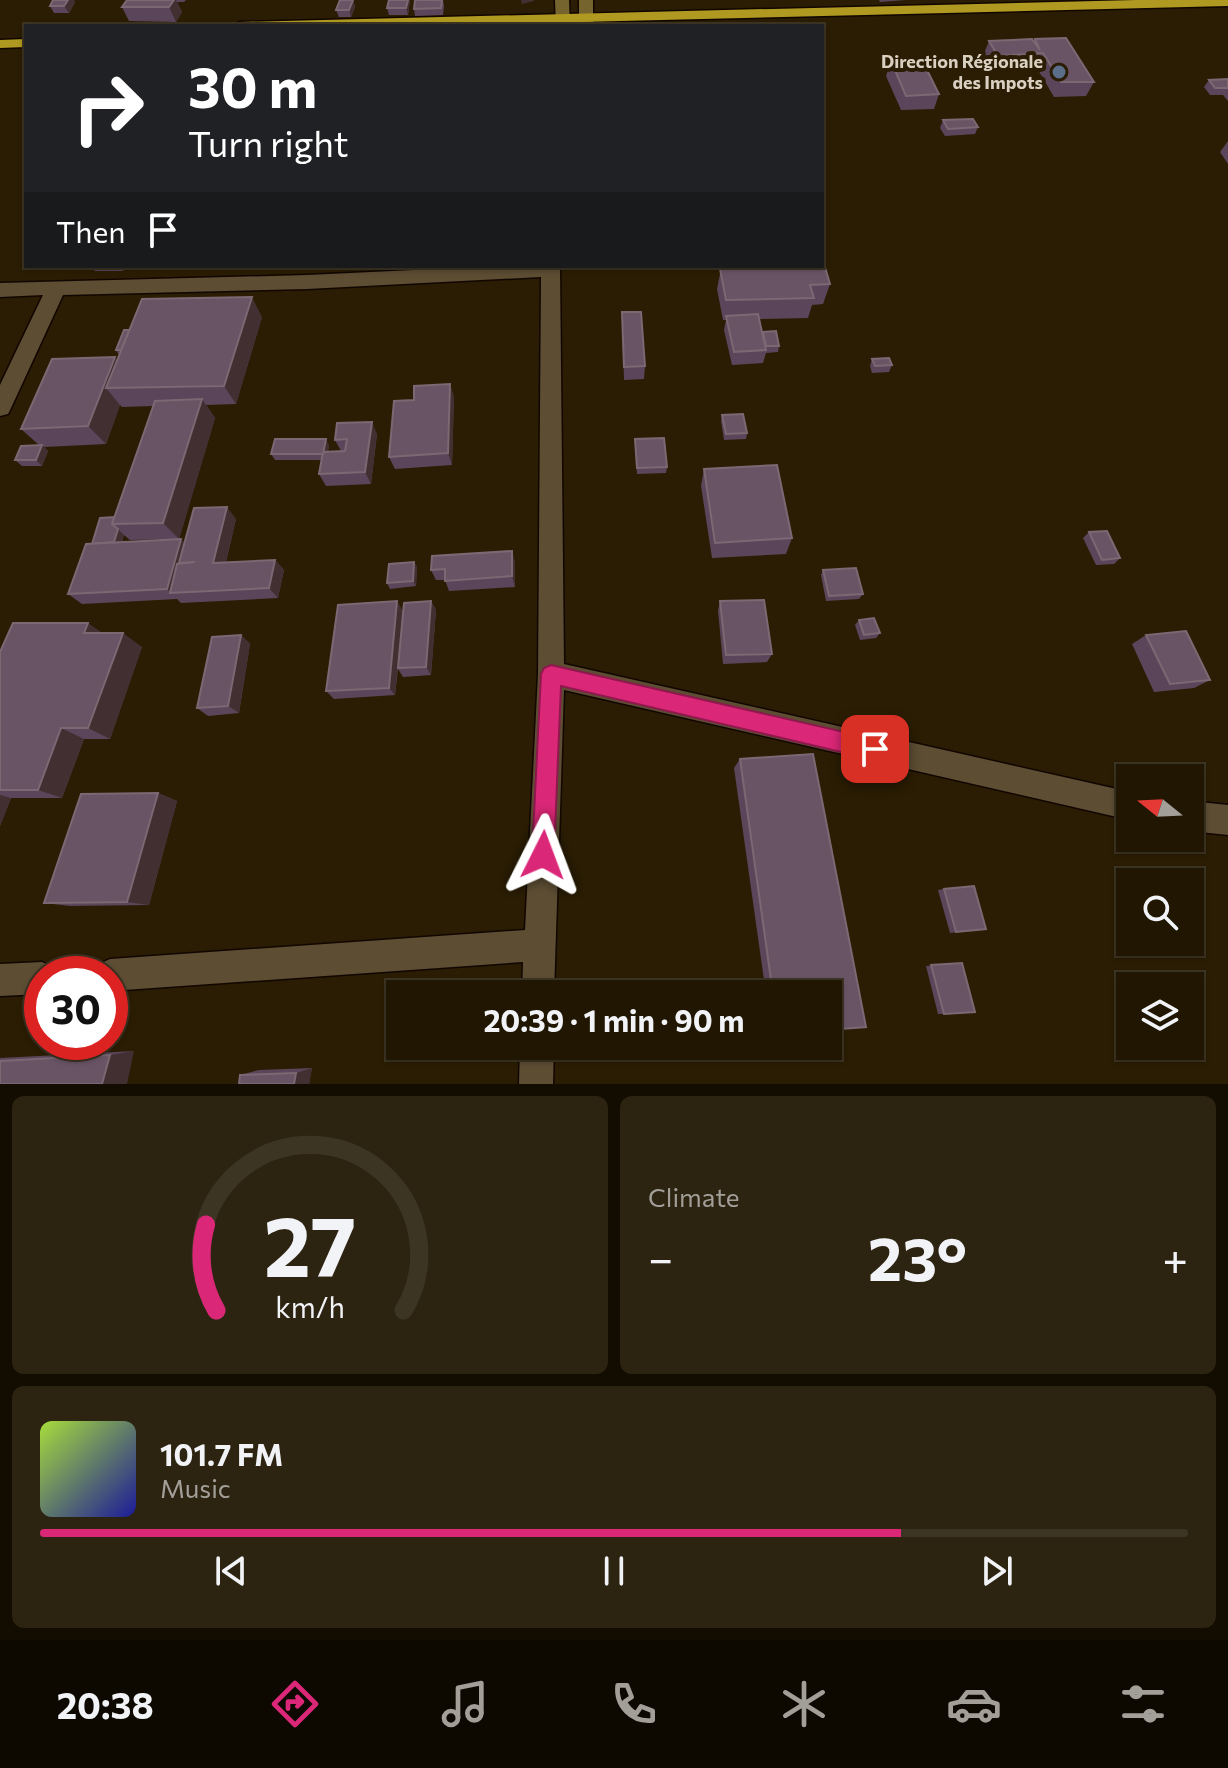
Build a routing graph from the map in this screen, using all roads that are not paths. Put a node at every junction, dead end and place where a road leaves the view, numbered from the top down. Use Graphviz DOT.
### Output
graph roads {
  1 [pos="562,0"];
  2 [pos="586,0"];
  3 [pos="1228,2"];
  4 [pos="1151,10"];
  5 [pos="1228,13"];
  6 [pos="563,21"];
  7 [pos="586,21"];
  8 [pos="369,24"];
  9 [pos="789,24"];
  10 [pos="24,32"];
  11 [pos="0,33"];
  12 [pos="24,43"];
  13 [pos="0,44"];
  14 [pos="551,268"];
  15 [pos="56,288"];
  16 [pos="0,290"];
  17 [pos="0,408"];
  18 [pos="551,674"];
  19 [pos="1116,803"];
  20 [pos="1204,817"];
  21 [pos="1228,820"];
  22 [pos="539,945"];
  23 [pos="128,974"];
  24 [pos="24,979"];
  25 [pos="0,980"];
  26 [pos="538,980"];
  27 [pos="537,1060"];
  28 [pos="536,1084"];
  1 -- 6 [label="street"];
  2 -- 7 [label="street"];
  3 -- 4 [label="highway"];
  4 -- 5 [label="highway"];
  4 -- 7 [label="highway"];
  4 -- 9 [label="highway"];
  6 -- 7 [label="highway"];
  6 -- 8 [label="highway"];
  10 -- 11 [label="highway"];
  12 -- 13 [label="highway"];
  14 -- 15 [label="street"];
  14 -- 18 [label="street"];
  15 -- 16 [label="street"];
  15 -- 17 [label="street"];
  18 -- 19 [label="street"];
  18 -- 22 [label="street"];
  20 -- 21 [label="street"];
  22 -- 23 [label="street"];
  22 -- 26 [label="street"];
  24 -- 25 [label="street"];
  27 -- 28 [label="street"];
}
